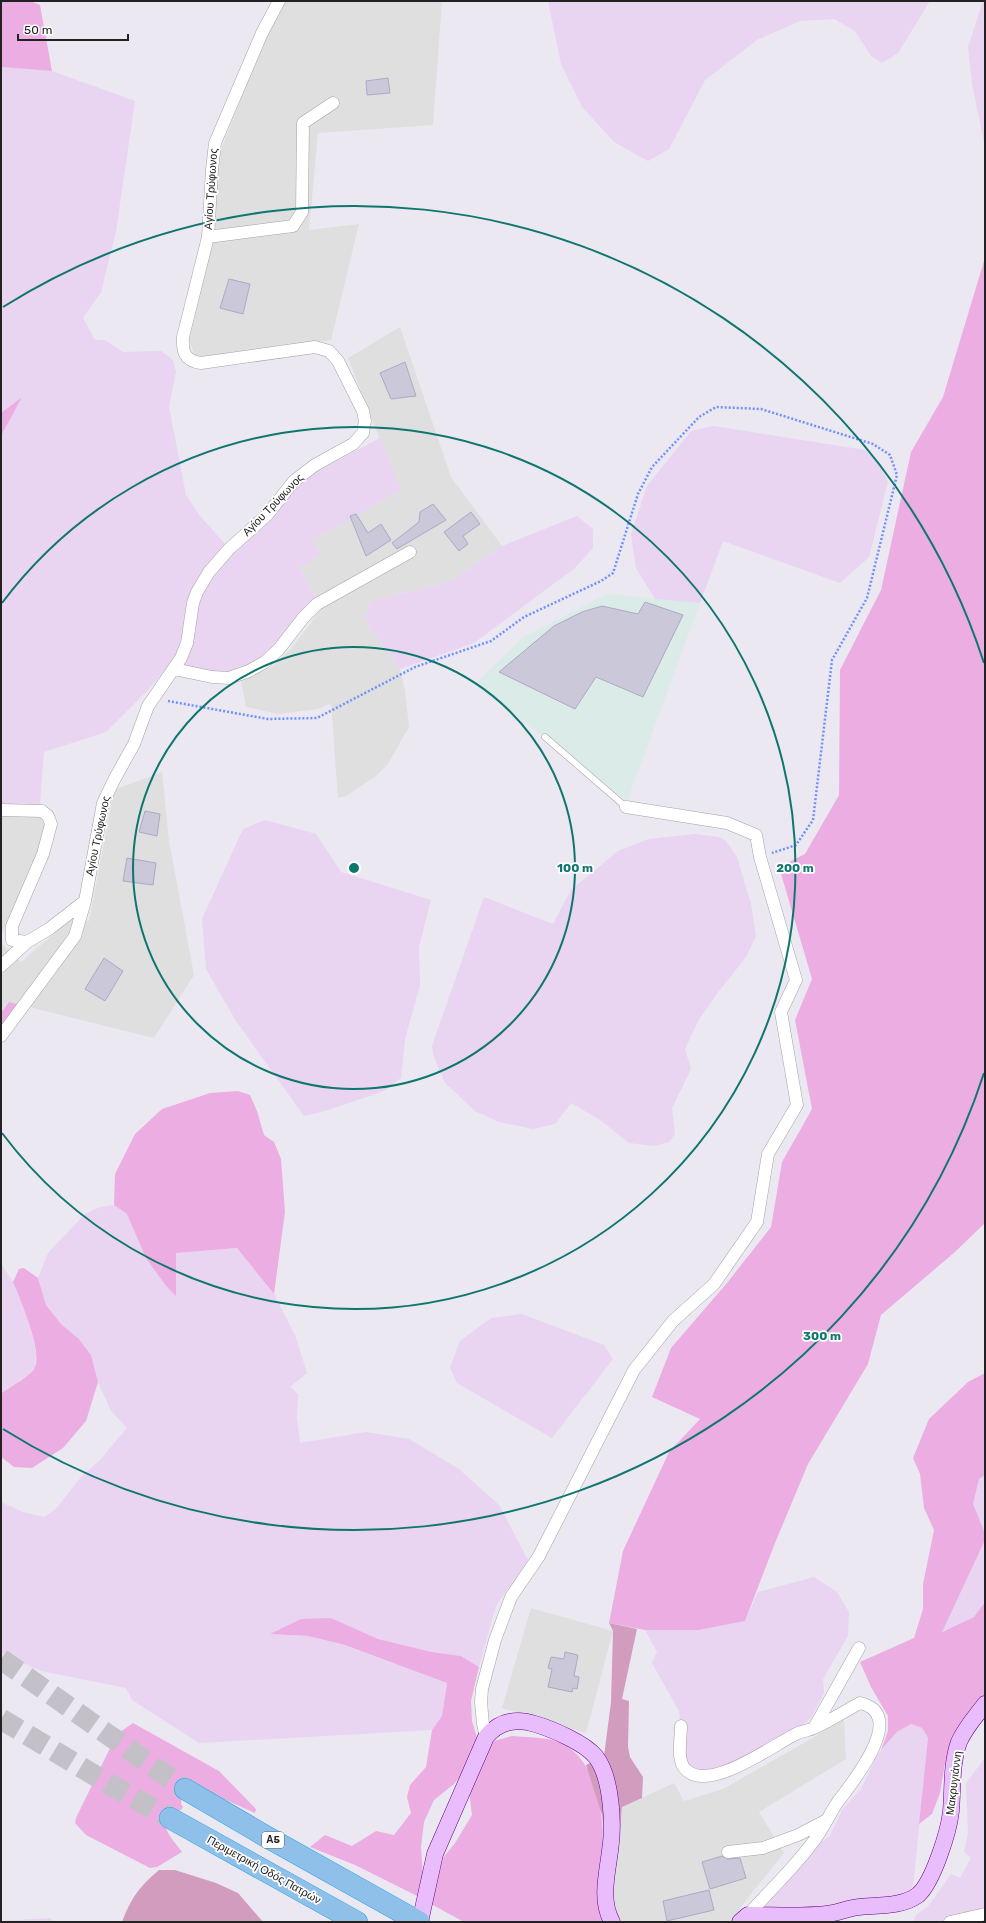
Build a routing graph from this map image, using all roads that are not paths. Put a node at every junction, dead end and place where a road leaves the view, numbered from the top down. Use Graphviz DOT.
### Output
graph roads {
  1 [pos="279,1"];
  2 [pos="333,103"];
  3 [pos="208,237"];
  4 [pos="410,552"];
  5 [pos="174,669"];
  6 [pos="545,737"];
  7 [pos="626,807"];
  8 [pos="1,810"];
  9 [pos="85,901"];
  10 [pos="27,942"];
  11 [pos="1,966"];
  12 [pos="1,1036"];
  13 [pos="859,1648"];
  14 [pos="984,1706"];
  15 [pos="681,1726"];
  16 [pos="813,1729"];
  17 [pos="486,1737"];
  18 [pos="185,1788"];
  19 [pos="170,1818"];
  20 [pos="825,1821"];
  21 [pos="728,1852"];
  22 [pos="985,1914"];
  23 [pos="744,1918"];
  24 [pos="818,1918"];
  25 [pos="352,1919"];
  26 [pos="420,1922"];
  27 [pos="612,1922"];
  28 [pos="950,1922"];
  1 -- 3 [label="street, Αγίου Τρύφωνος"];
  2 -- 3 [label="street"];
  3 -- 5 [label="street, Αγίου Τρύφωνος"];
  4 -- 5 [label="street"];
  5 -- 9 [label="street, Αγίου Τρύφωνος"];
  6 -- 7 [label="lane"];
  7 -- 17 [label="street"];
  8 -- 10 [label="street"];
  9 -- 10 [label="street"];
  9 -- 12 [label="street, Αγίου Τρύφωνος"];
  10 -- 11 [label="street"];
  13 -- 16 [label="street"];
  14 -- 24 [label="street, Μακρυγιάννη"];
  15 -- 16 [label="street"];
  16 -- 20 [label="street"];
  17 -- 26 [label="street"];
  17 -- 27 [label="street"];
  18 -- 26 [label="highway, Α5"];
  19 -- 25 [label="highway, Περιμετρική Οδός Πατρών"];
  20 -- 21 [label="street"];
  20 -- 23 [label="street"];
  22 -- 28 [label="street"];
  23 -- 24 [label="street, Μακρυγιάννη"];
}
